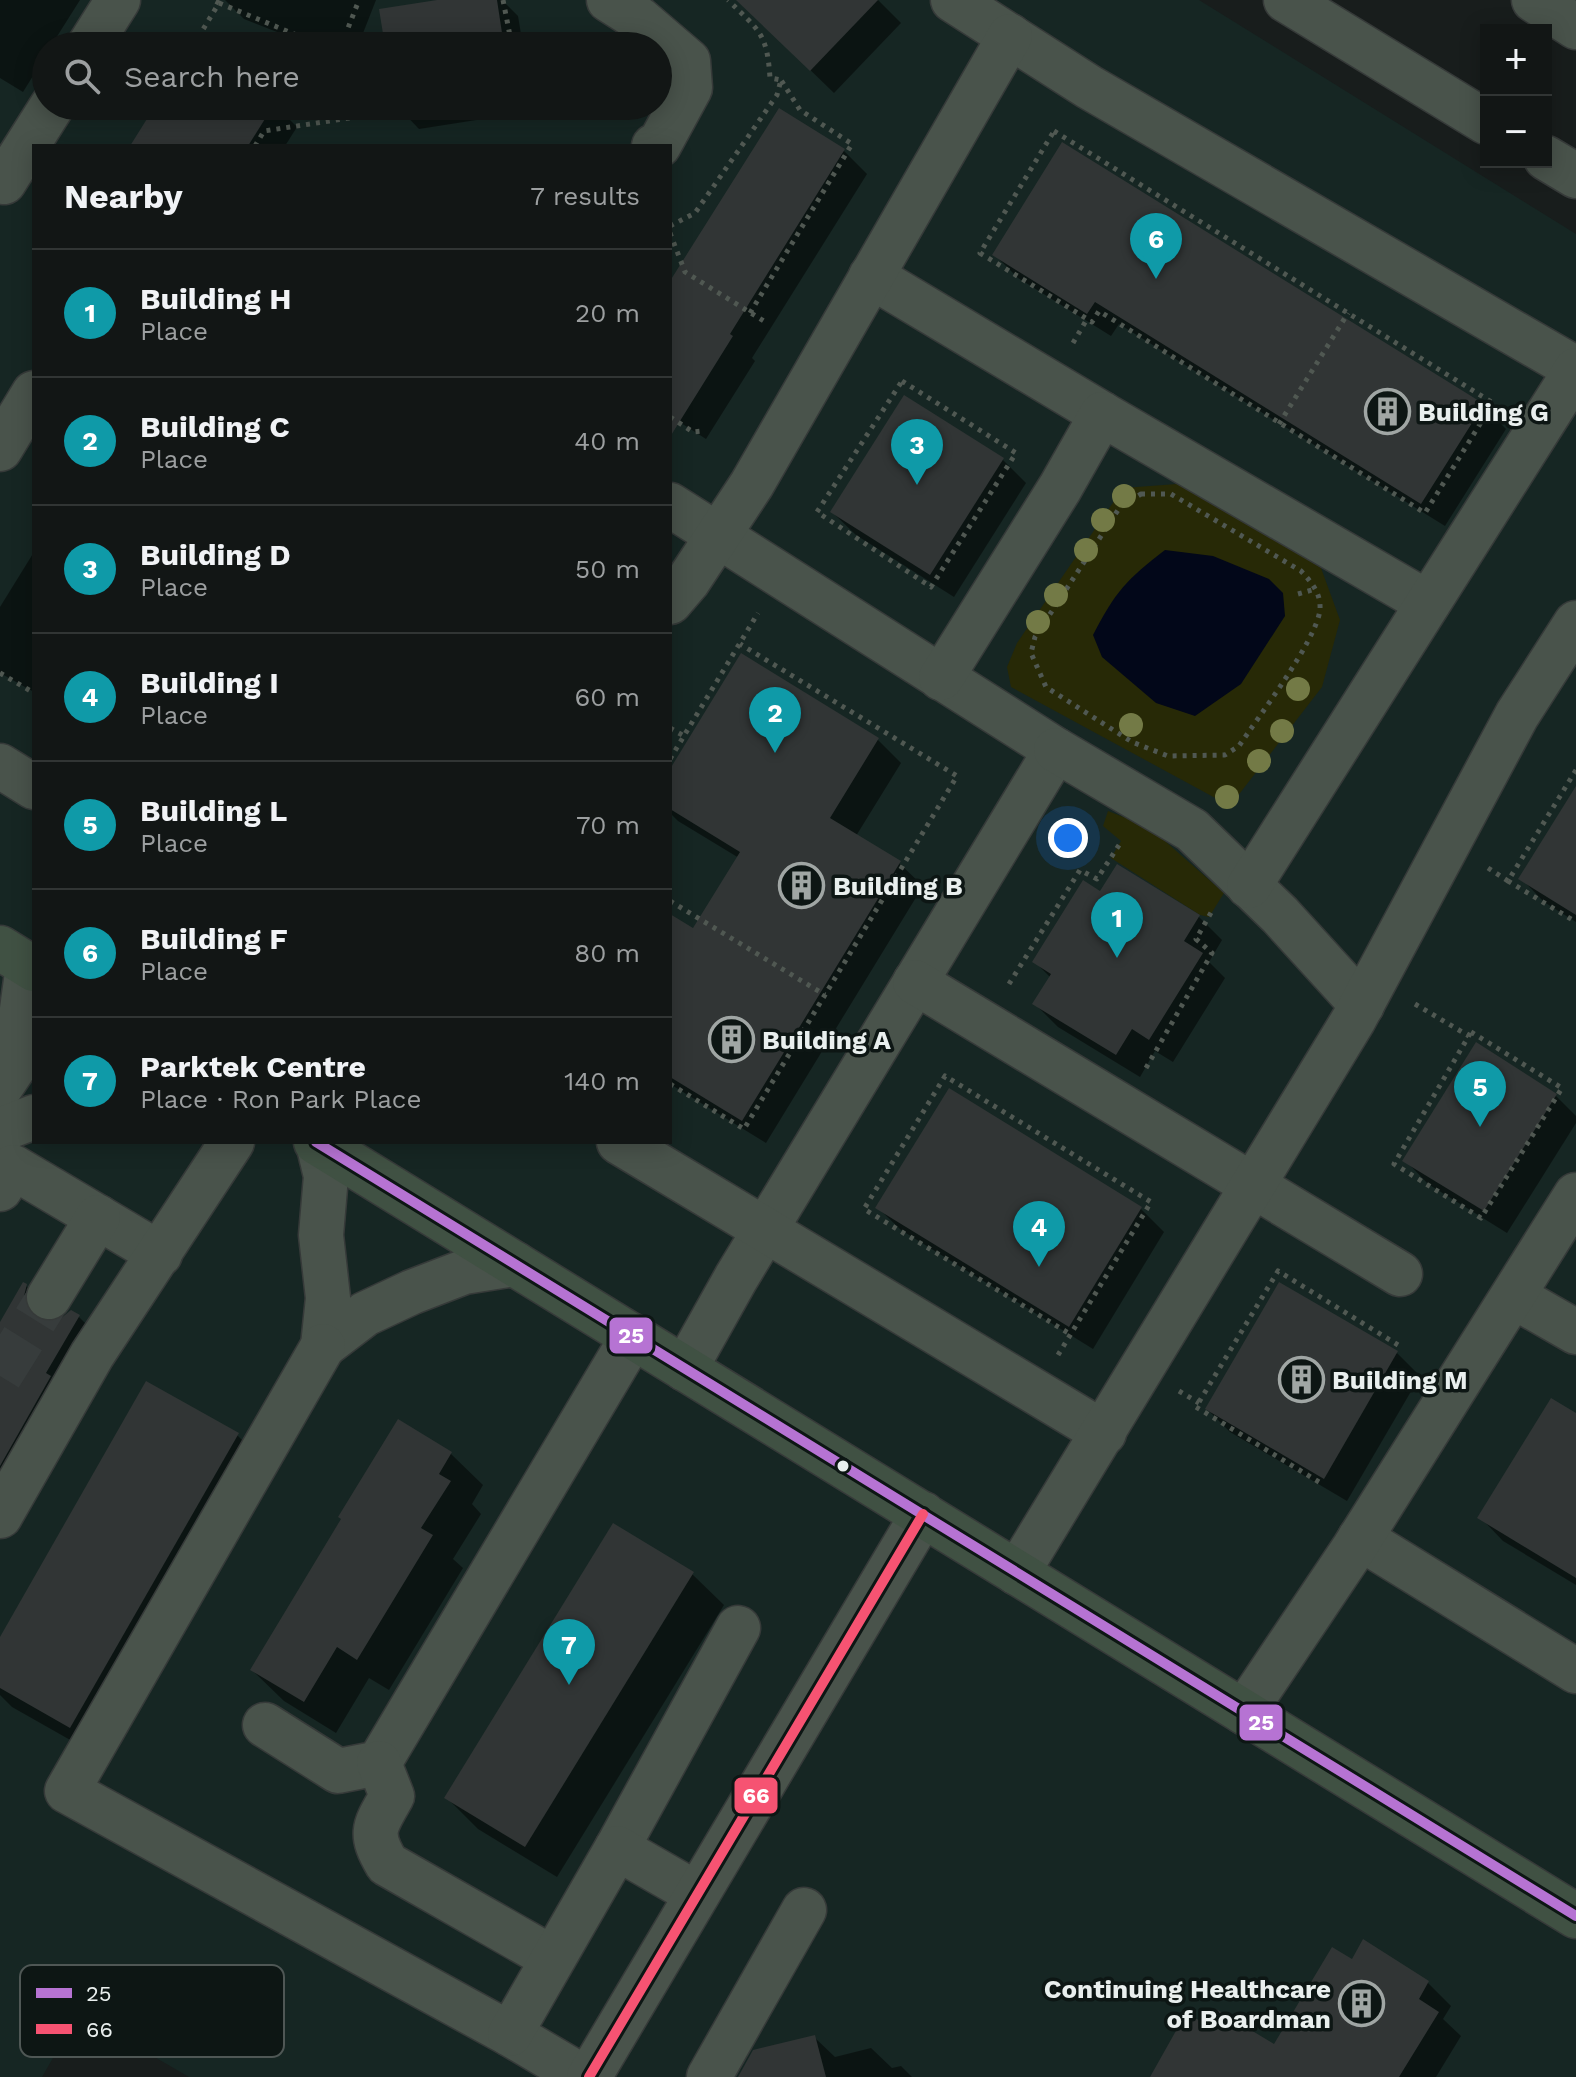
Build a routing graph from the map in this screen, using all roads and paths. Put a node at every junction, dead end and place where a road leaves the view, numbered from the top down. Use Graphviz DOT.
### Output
graph roads {
  1 [pos="118,0"];
  2 [pos="359,0"];
  3 [pos="503,0"];
  4 [pos="609,0"];
  5 [pos="728,0"];
  6 [pos="953,0"];
  7 [pos="1286,0"];
  8 [pos="1534,0"];
  9 [pos="216,1"];
  10 [pos="1576,27"];
  11 [pos="98,32"];
  12 [pos="200,32"];
  13 [pos="290,32"];
  14 [pos="346,32"];
  15 [pos="509,32"];
  16 [pos="654,32"];
  17 [pos="1010,36"];
  18 [pos="672,47"];
  19 [pos="781,80"];
  20 [pos="1480,118"];
  21 [pos="45,120"];
  22 [pos="338,120"];
  23 [pos="34,144"];
  24 [pos="256,144"];
  25 [pos="660,144"];
  26 [pos="32,148"];
  27 [pos="1552,162"];
  28 [pos="1576,176"];
  29 [pos="13,188"];
  30 [pos="672,225"];
  31 [pos="672,238"];
  32 [pos="871,276"];
  33 [pos="750,313"];
  34 [pos="1348,313"];
  35 [pos="767,323"];
  36 [pos="1576,369"];
  37 [pos="32,396"];
  38 [pos="1102,414"];
  39 [pos="672,418"];
  40 [pos="1279,424"];
  41 [pos="702,431"];
  42 [pos="0,449"];
  43 [pos="672,506"];
  44 [pos="719,536"];
  45 [pos="931,587"];
  46 [pos="672,600"];
  47 [pos="1428,603"];
  48 [pos="1576,623"];
  49 [pos="0,673"];
  50 [pos="941,678"];
  51 [pos="1046,687"];
  52 [pos="32,692"];
  53 [pos="672,729"];
  54 [pos="684,736"];
  55 [pos="1056,750"];
  56 [pos="672,756"];
  57 [pos="0,766"];
  58 [pos="1576,770"];
  59 [pos="32,786"];
  60 [pos="1121,841"];
  61 [pos="1232,896"];
  62 [pos="672,902"];
  63 [pos="1576,922"];
  64 [pos="21,961"];
  65 [pos="915,982"];
  66 [pos="1004,992"];
  67 [pos="1369,993"];
  68 [pos="825,995"];
  69 [pos="1469,1036"];
  70 [pos="1143,1075"];
  71 [pos="672,1085"];
  72 [pos="0,1088"];
  73 [pos="32,1120"];
  74 [pos="231,1144"];
  75 [pos="317,1144"];
  76 [pos="319,1144"];
  77 [pos="622,1144"];
  78 [pos="3,1158"];
  79 [pos="1254,1184"];
  80 [pos="1576,1195"];
  81 [pos="98,1217"];
  82 [pos="766,1229"];
  83 [pos="160,1254"];
  84 [pos="515,1264"];
  85 [pos="1400,1274"];
  86 [pos="1513,1296"];
  87 [pos="49,1297"];
  88 [pos="1576,1332"];
  89 [pos="1070,1334"];
  90 [pos="633,1336"];
  91 [pos="1398,1345"];
  92 [pos="323,1346"];
  93 [pos="685,1369"];
  94 [pos="1104,1433"];
  95 [pos="1319,1482"];
  96 [pos="923,1514"];
  97 [pos="0,1516"];
  98 [pos="1360,1538"];
  99 [pos="1017,1573"];
  100 [pos="738,1628"];
  101 [pos="1576,1671"];
  102 [pos="1244,1712"];
  103 [pos="265,1725"];
  104 [pos="379,1763"];
  105 [pos="617,1848"];
  106 [pos="697,1894"];
  107 [pos="804,1910"];
  108 [pos="1576,1916"];
  109 [pos="552,1958"];
  110 [pos="510,2034"];
  111 [pos="586,2077"];
  112 [pos="709,2077"];
  1 -- 11 [label="street"];
  2 -- 14 [label="path"];
  3 -- 15 [label="path"];
  4 -- 16 [label="street"];
  5 -- 19 [label="path"];
  6 -- 17 [label="street"];
  7 -- 20 [label="street"];
  8 -- 10 [label="street"];
  9 -- 12 [label="path"];
  9 -- 13 [label="path"];
  17 -- 32 [label="street"];
  17 -- 36 [label="street"];
  18 -- 25 [label="street"];
  19 -- 30 [label="path"];
  19 -- 33 [label="path"];
  21 -- 23 [label="street"];
  22 -- 24 [label="path"];
  26 -- 29 [label="street"];
  27 -- 28 [label="street"];
  31 -- 33 [label="path"];
  32 -- 38 [label="street"];
  32 -- 44 [label="street"];
  33 -- 35 [label="path"];
  34 -- 40 [label="path"];
  34 -- 40 [label="path"];
  34 -- 40 [label="path"];
  36 -- 47 [label="street"];
  37 -- 42 [label="street"];
  38 -- 47 [label="street"];
  38 -- 50 [label="street"];
  39 -- 41 [label="path"];
  43 -- 44 [label="street"];
  44 -- 46 [label="street"];
  44 -- 50 [label="street"];
  45 -- 45 [label="path"];
  47 -- 61 [label="street"];
  48 -- 67 [label="street"];
  49 -- 52 [label="path"];
  50 -- 55 [label="street"];
  51 -- 51 [label="path"];
  53 -- 54 [label="path"];
  54 -- 56 [label="path"];
  54 -- 68 [label="path"];
  55 -- 61 [label="street"];
  55 -- 65 [label="street"];
  57 -- 59 [label="street"];
  58 -- 63 [label="path"];
  60 -- 66 [label="path"];
  61 -- 67 [label="street"];
  61 -- 70 [label="path"];
  62 -- 68 [label="path"];
  64 -- 72 [label="street"];
  65 -- 79 [label="street"];
  65 -- 82 [label="street"];
  67 -- 69 [label="path"];
  67 -- 79 [label="street"];
  68 -- 71 [label="path"];
  69 -- 69 [label="path"];
  73 -- 78 [label="street"];
  74 -- 83 [label="street"];
  75 -- 92 [label="street"];
  76 -- 84 [label="main road"];
  77 -- 82 [label="street"];
  78 -- 81 [label="street"];
  79 -- 85 [label="street"];
  79 -- 94 [label="street"];
  80 -- 86 [label="street"];
  81 -- 83 [label="street"];
  81 -- 87 [label="street"];
  82 -- 93 [label="street"];
  82 -- 94 [label="street"];
  83 -- 97 [label="street"];
  84 -- 90 [label="main road"];
  84 -- 92 [label="street"];
  86 -- 88 [label="street"];
  86 -- 98 [label="street"];
  89 -- 89 [label="path"];
  90 -- 93 [label="main road"];
  90 -- 104 [label="street"];
  91 -- 95 [label="path"];
  92 -- 110 [label="street"];
  93 -- 96 [label="main road"];
  94 -- 99 [label="street"];
  96 -- 99 [label="main road"];
  96 -- 106 [label="street"];
  98 -- 101 [label="street"];
  98 -- 102 [label="street"];
  99 -- 102 [label="main road"];
  100 -- 105 [label="street"];
  102 -- 108 [label="main road"];
  103 -- 104 [label="street"];
  104 -- 109 [label="street"];
  105 -- 106 [label="street"];
  105 -- 109 [label="street"];
  106 -- 111 [label="street"];
  107 -- 112 [label="street"];
  109 -- 110 [label="street"];
  110 -- 111 [label="street"];
}
